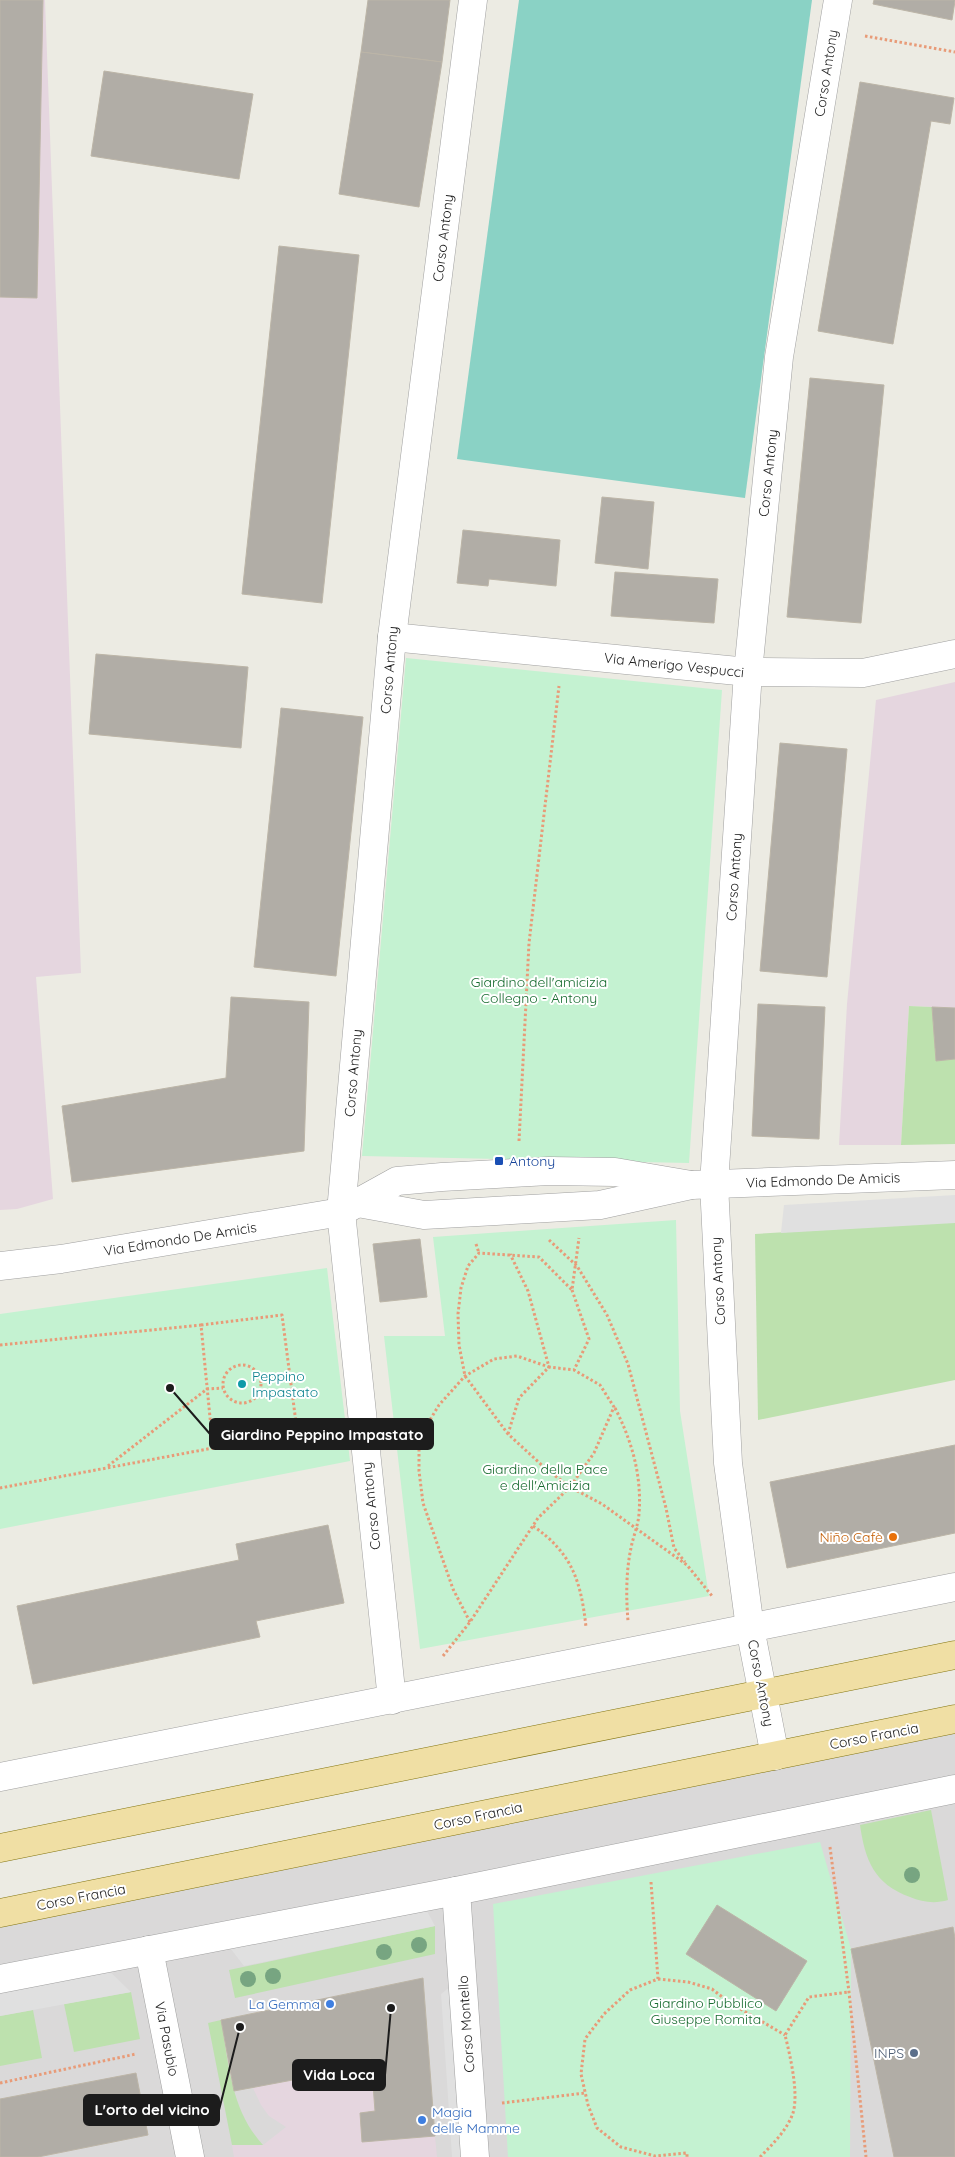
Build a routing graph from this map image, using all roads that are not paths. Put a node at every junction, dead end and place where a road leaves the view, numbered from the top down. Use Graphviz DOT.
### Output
graph roads {
  1 [pos="473,0"];
  2 [pos="838,0"];
  3 [pos="392,637"];
  4 [pos="955,654"];
  5 [pos="748,672"];
  6 [pos="955,1175"];
  7 [pos="702,1184"];
  8 [pos="349,1207"];
  9 [pos="0,1266"];
  10 [pos="955,1587"];
  11 [pos="740,1630"];
  12 [pos="955,1655"];
  13 [pos="762,1693"];
  14 [pos="392,1700"];
  15 [pos="955,1719"];
  16 [pos="775,1756"];
  17 [pos="0,1777"];
  18 [pos="955,1789"];
  19 [pos="0,1848"];
  20 [pos="456,1891"];
  21 [pos="0,1913"];
  22 [pos="149,1950"];
  23 [pos="0,1979"];
  24 [pos="190,2157"];
  25 [pos="476,2157"];
  1 -- 3 [label="street, Corso Antony"];
  2 -- 5 [label="street, Corso Antony"];
  3 -- 5 [label="street, Via Amerigo Vespucci"];
  3 -- 8 [label="street, Corso Antony"];
  4 -- 5 [label="street, Via Amerigo Vespucci"];
  5 -- 7 [label="street, Corso Antony"];
  6 -- 7 [label="street, Via Edmondo De Amicis"];
  7 -- 8 [label="street, Via Edmondo De Amicis"];
  7 -- 8 [label="street, Via Edmondo De Amicis"];
  7 -- 11 [label="street, Corso Antony"];
  8 -- 9 [label="street, Via Edmondo De Amicis"];
  8 -- 14 [label="street, Corso Antony"];
  10 -- 11 [label="street"];
  11 -- 13 [label="street, Corso Antony"];
  11 -- 14 [label="street"];
  12 -- 13 [label="main road"];
  13 -- 16 [label="street, Corso Antony"];
  13 -- 19 [label="main road"];
  14 -- 17 [label="street"];
  15 -- 16 [label="main road, Corso Francia"];
  16 -- 21 [label="main road, Corso Francia"];
  18 -- 20 [label="street"];
  20 -- 22 [label="street"];
  20 -- 25 [label="street, Corso Montello"];
  22 -- 23 [label="street"];
  22 -- 24 [label="street, Via Pasubio"];
}
